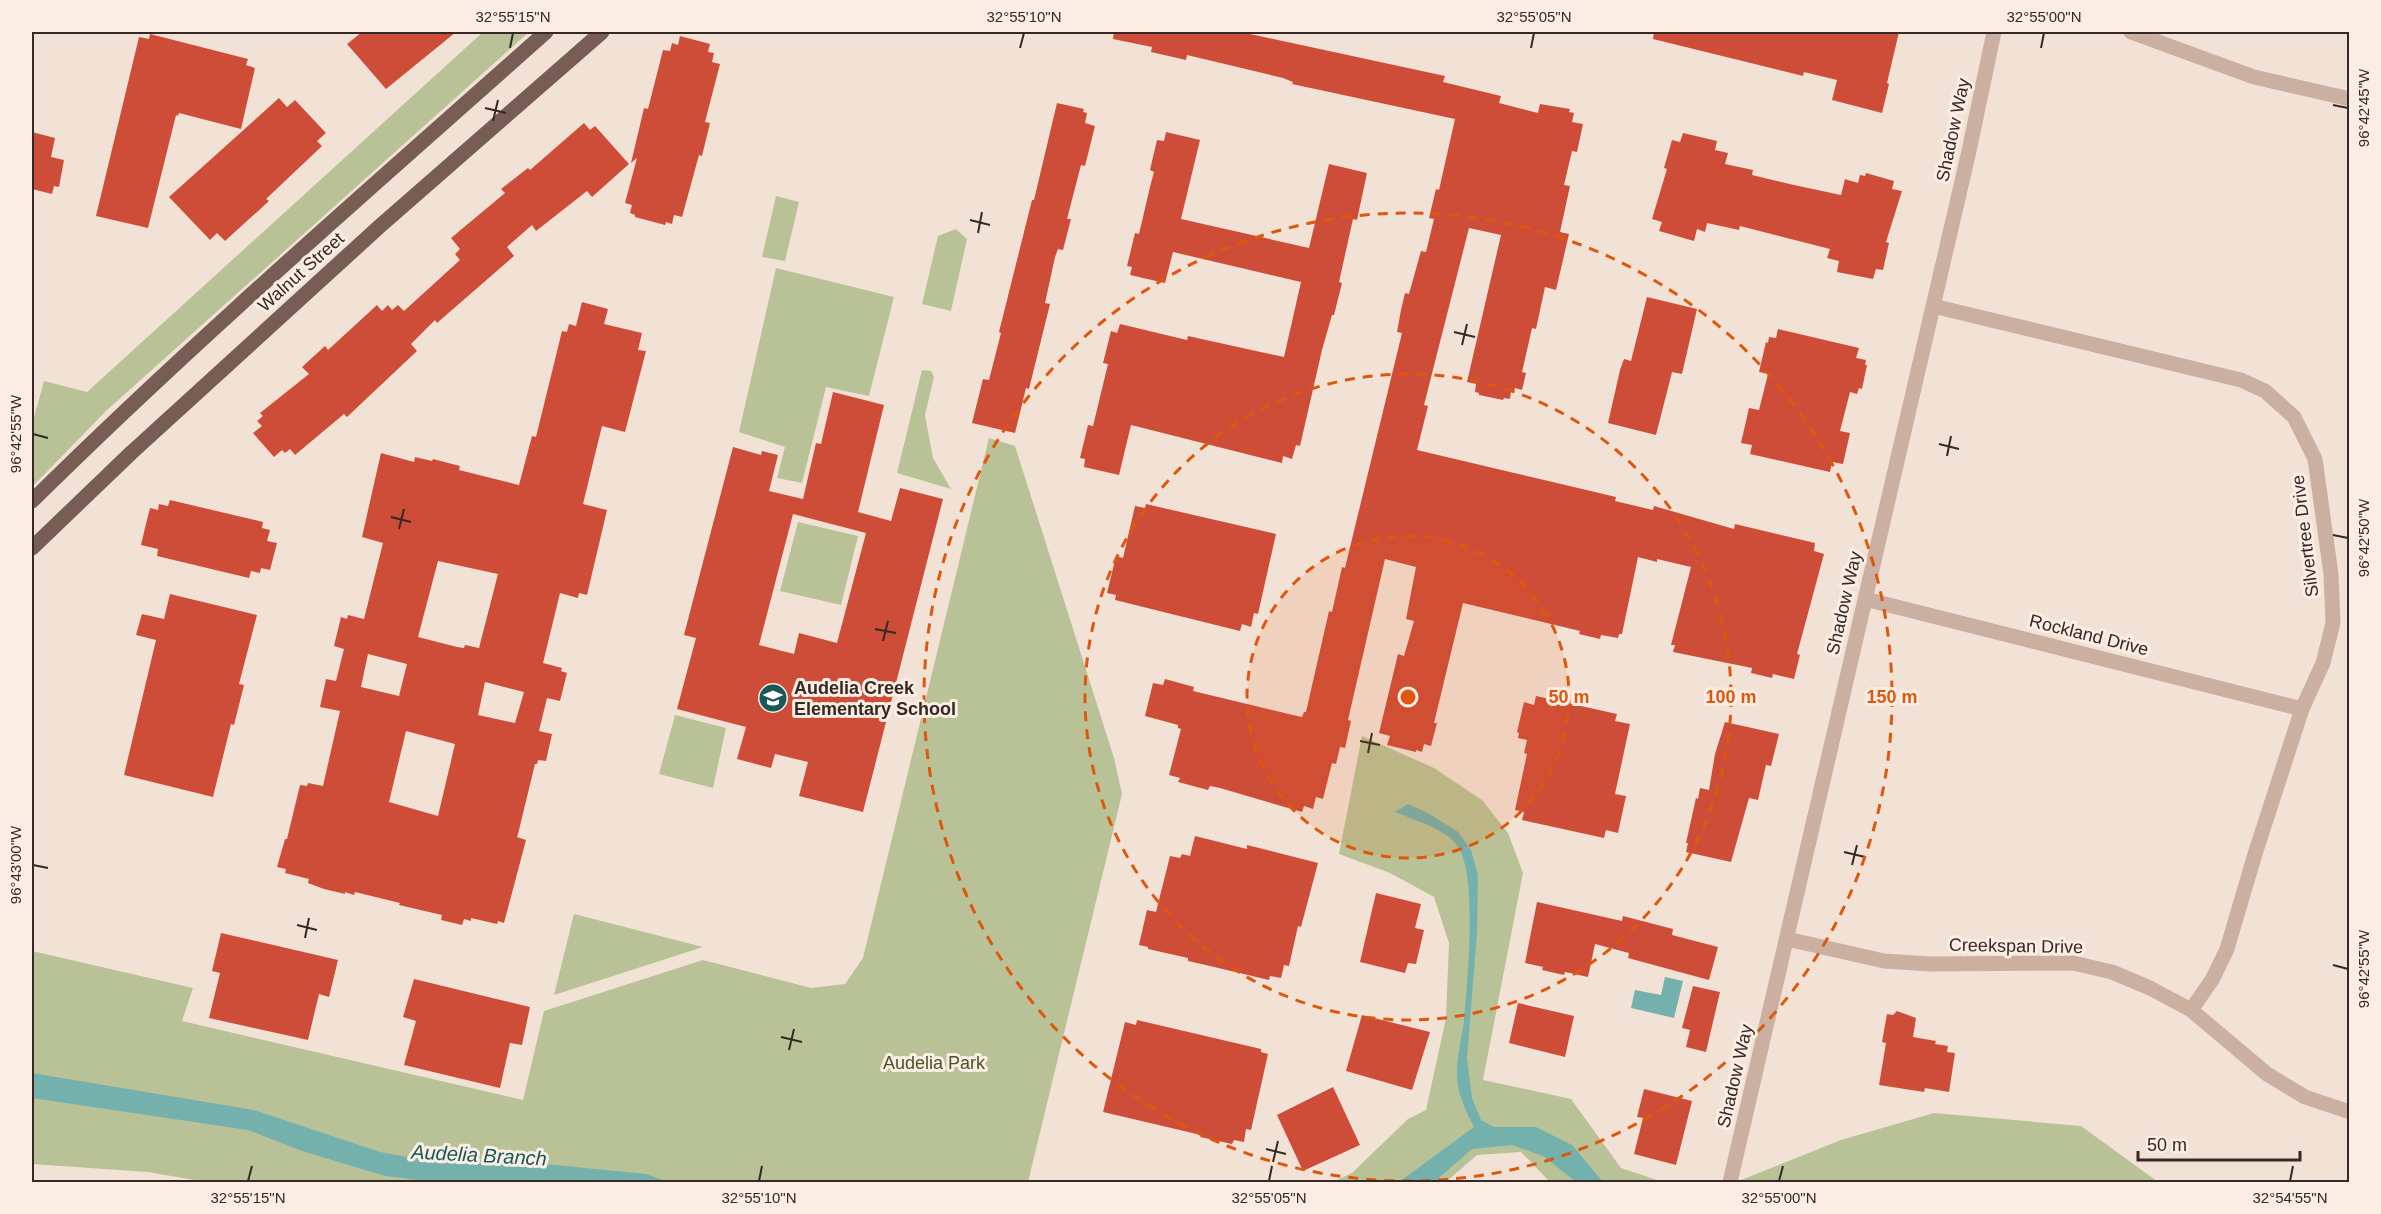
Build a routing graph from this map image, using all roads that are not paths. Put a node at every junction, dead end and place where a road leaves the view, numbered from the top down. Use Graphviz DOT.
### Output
graph roads {
  1 [pos="546,32"];
  2 [pos="602,32"];
  3 [pos="1994,32"];
  4 [pos="2131,32"];
  5 [pos="2349,99"];
  6 [pos="1933,306"];
  7 [pos="32,501"];
  8 [pos="32,548"];
  9 [pos="1865,599"];
  10 [pos="2302,709"];
  11 [pos="1787,939"];
  12 [pos="2191,1010"];
  13 [pos="2349,1112"];
  14 [pos="1730,1182"];
  1 -- 7 [label="main road, Walnut Street"];
  2 -- 8 [label="main road, Walnut Street"];
  3 -- 6 [label="street, Shadow Way"];
  4 -- 5 [label="street"];
  6 -- 9 [label="street, Shadow Way"];
  6 -- 10 [label="street, Silvertree Drive"];
  9 -- 10 [label="street, Rockland Drive"];
  9 -- 11 [label="street, Shadow Way"];
  10 -- 12 [label="street, Silvertree Drive"];
  11 -- 12 [label="street, Creekspan Drive"];
  11 -- 14 [label="street, Shadow Way"];
  12 -- 13 [label="street, Creekspan Drive"];
}
